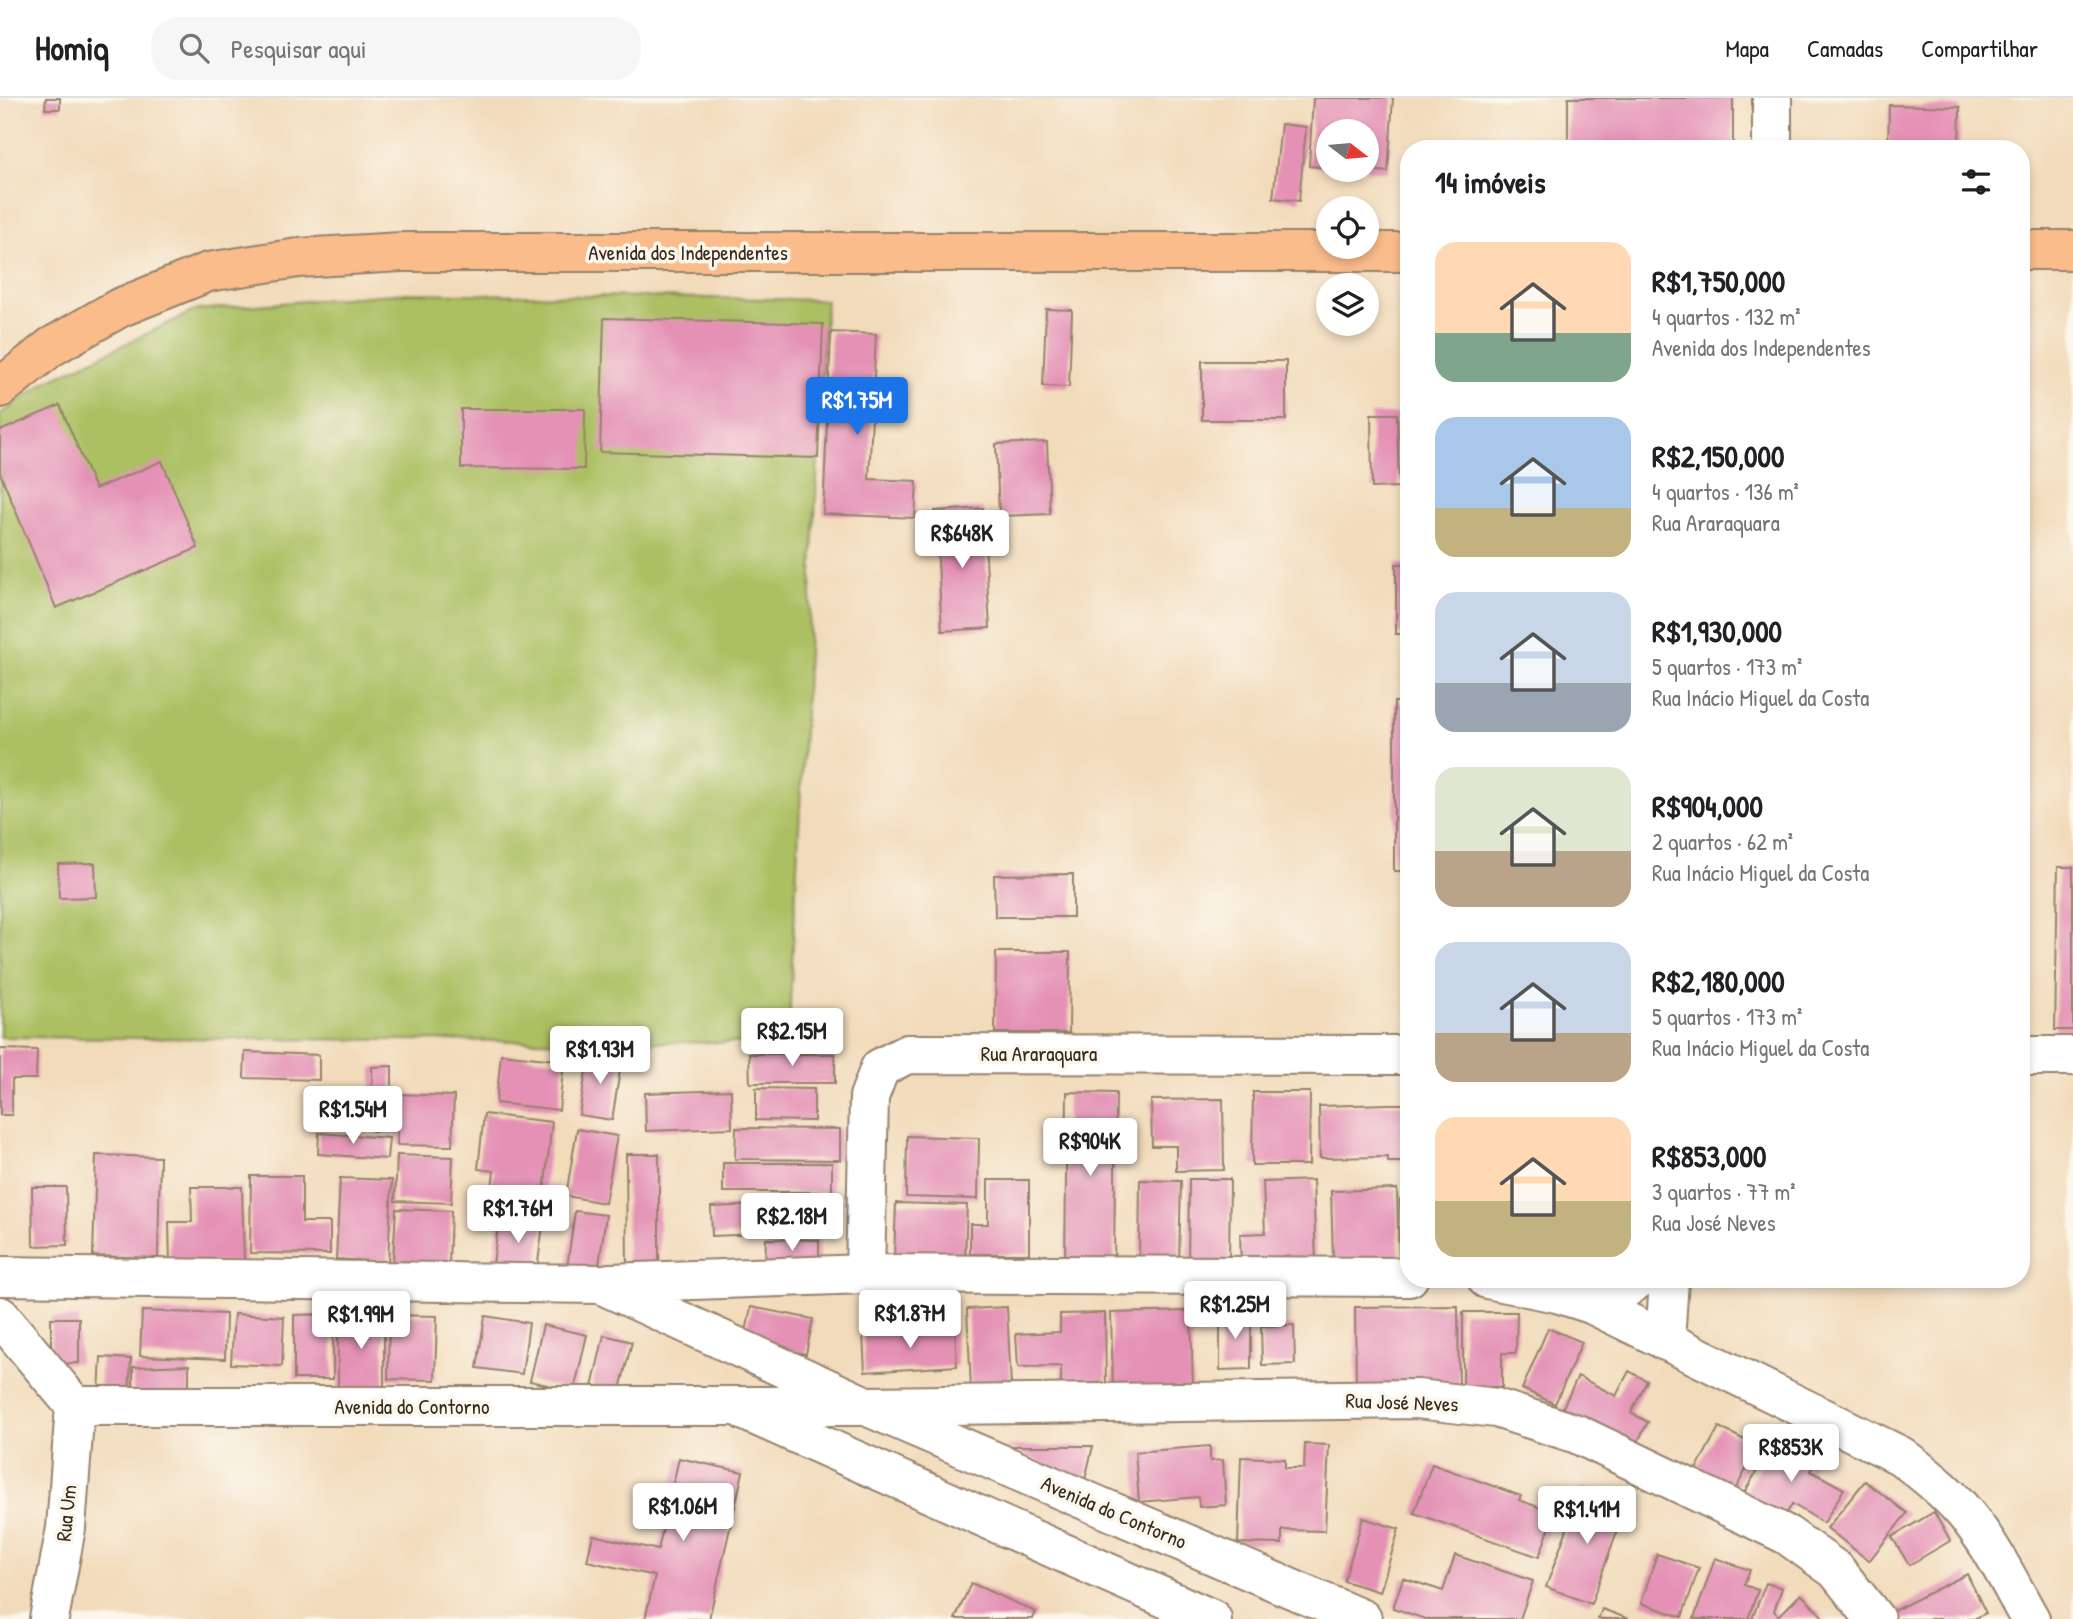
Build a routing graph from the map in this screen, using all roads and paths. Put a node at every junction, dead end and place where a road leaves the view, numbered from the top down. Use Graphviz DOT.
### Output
graph roads {
  1 [pos="1772,98"];
  2 [pos="1772,140"];
  3 [pos="2030,250"];
  4 [pos="2073,250"];
  5 [pos="1400,252"];
  6 [pos="0,388"];
  7 [pos="1400,1055"];
  8 [pos="2030,1056"];
  9 [pos="2073,1056"];
  10 [pos="865,1274"];
  11 [pos="0,1276"];
  12 [pos="1400,1277"];
  13 [pos="600,1284"];
  14 [pos="1532,1288"];
  15 [pos="1626,1288"];
  16 [pos="1668,1288"];
  17 [pos="1591,1304"];
  18 [pos="0,1316"];
  19 [pos="1665,1341"];
  20 [pos="75,1406"];
  21 [pos="734,1406"];
  22 [pos="866,1406"];
  23 [pos="49,1619"];
  24 [pos="1212,1619"];
  25 [pos="1362,1619"];
  26 [pos="1875,1619"];
  27 [pos="2030,1619"];
  1 -- 2 [label="street"];
  3 -- 4 [label="main road"];
  5 -- 6 [label="main road, Avenida dos Independentes"];
  7 -- 10 [label="street, Rua Araraquara"];
  8 -- 9 [label="street"];
  10 -- 12 [label="street"];
  10 -- 13 [label="street"];
  11 -- 13 [label="street, Avenida do Contorno"];
  13 -- 22 [label="street, Avenida do Contorno"];
  14 -- 17 [label="street"];
  15 -- 17 [label="street"];
  16 -- 19 [label="street"];
  17 -- 19 [label="street"];
  18 -- 20 [label="street"];
  19 -- 27 [label="street"];
  20 -- 21 [label="street, Avenida do Contorno"];
  20 -- 23 [label="street, Rua Um"];
  21 -- 22 [label="street, Avenida do Contorno"];
  21 -- 24 [label="street"];
  22 -- 25 [label="street, Avenida do Contorno"];
  22 -- 26 [label="street, Rua José Neves"];
}
